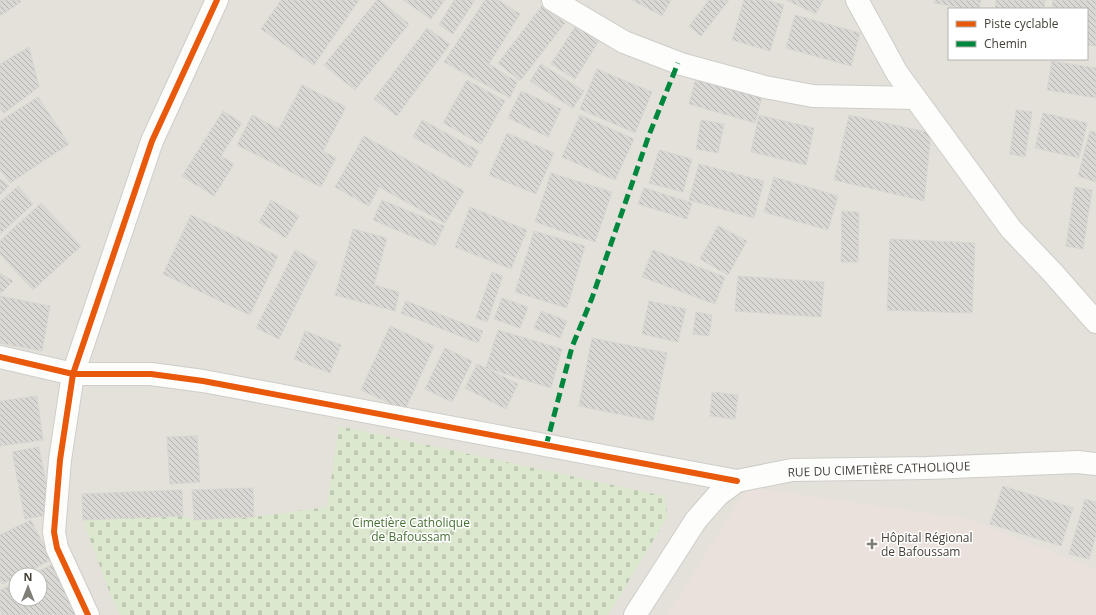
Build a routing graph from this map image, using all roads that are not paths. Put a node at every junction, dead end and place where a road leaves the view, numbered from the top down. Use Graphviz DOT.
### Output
graph roads {
  1 [pos="217,0"];
  2 [pos="553,0"];
  3 [pos="857,0"];
  4 [pos="915,98"];
  5 [pos="1096,322"];
  6 [pos="0,357"];
  7 [pos="73,374"];
  8 [pos="1096,464"];
  9 [pos="737,481"];
  10 [pos="88,615"];
  11 [pos="635,615"];
  1 -- 7 [label="street"];
  2 -- 4 [label="street"];
  3 -- 4 [label="street"];
  4 -- 5 [label="street"];
  6 -- 7 [label="street"];
  7 -- 9 [label="street"];
  7 -- 10 [label="street"];
  8 -- 9 [label="street, RUE DU CIMETIÈRE CATHOLIQUE"];
  9 -- 11 [label="street, RUE DU CIMETIÈRE CATHOLIQUE"];
}
